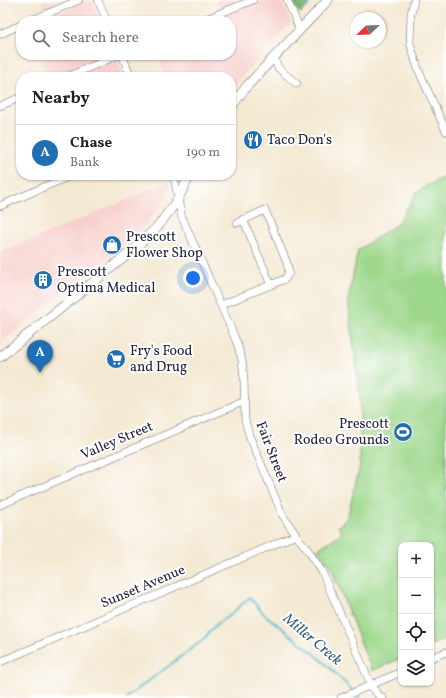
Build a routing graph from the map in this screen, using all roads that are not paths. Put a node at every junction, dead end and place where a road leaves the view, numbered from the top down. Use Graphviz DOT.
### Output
graph roads {
  1 [pos="79,0"];
  2 [pos="98,0"];
  3 [pos="253,0"];
  4 [pos="287,0"];
  5 [pos="328,0"];
  6 [pos="414,0"];
  7 [pos="42,16"];
  8 [pos="105,16"];
  9 [pos="213,16"];
  10 [pos="16,27"];
  11 [pos="300,30"];
  12 [pos="0,34"];
  13 [pos="274,57"];
  14 [pos="106,60"];
  15 [pos="124,60"];
  16 [pos="79,72"];
  17 [pos="129,72"];
  18 [pos="296,84"];
  19 [pos="16,99"];
  20 [pos="236,100"];
  21 [pos="0,106"];
  22 [pos="446,131"];
  23 [pos="60,180"];
  24 [pos="174,180"];
  25 [pos="188,180"];
  26 [pos="178,199"];
  27 [pos="0,206"];
  28 [pos="271,285"];
  29 [pos="221,306"];
  30 [pos="0,357"];
  31 [pos="245,401"];
  32 [pos="0,505"];
  33 [pos="296,535"];
  34 [pos="446,652"];
  35 [pos="434,657"];
  36 [pos="0,662"];
  37 [pos="398,673"];
  38 [pos="371,685"];
  39 [pos="341,698"];
  40 [pos="383,698"];
  1 -- 7 [label="street"];
  2 -- 8 [label="street"];
  3 -- 9 [label="street"];
  4 -- 11 [label="street"];
  5 -- 11 [label="main road"];
  6 -- 22 [label="street"];
  10 -- 12 [label="street"];
  11 -- 13 [label="main road"];
  13 -- 18 [label="street"];
  13 -- 20 [label="main road"];
  14 -- 16 [label="street"];
  15 -- 17 [label="street"];
  19 -- 21 [label="street"];
  23 -- 27 [label="street"];
  24 -- 26 [label="street, Fair Street"];
  25 -- 26 [label="main road"];
  26 -- 29 [label="street, Fair Street"];
  26 -- 30 [label="main road"];
  28 -- 28 [label="street"];
  28 -- 29 [label="street"];
  29 -- 31 [label="street, Fair Street"];
  31 -- 32 [label="street, Valley Street"];
  31 -- 33 [label="street, Fair Street"];
  33 -- 36 [label="street, Sunset Avenue"];
  33 -- 38 [label="street, Fair Street"];
  34 -- 35 [label="street"];
  37 -- 38 [label="street"];
  38 -- 39 [label="street"];
  38 -- 40 [label="street, Fair Street"];
}
